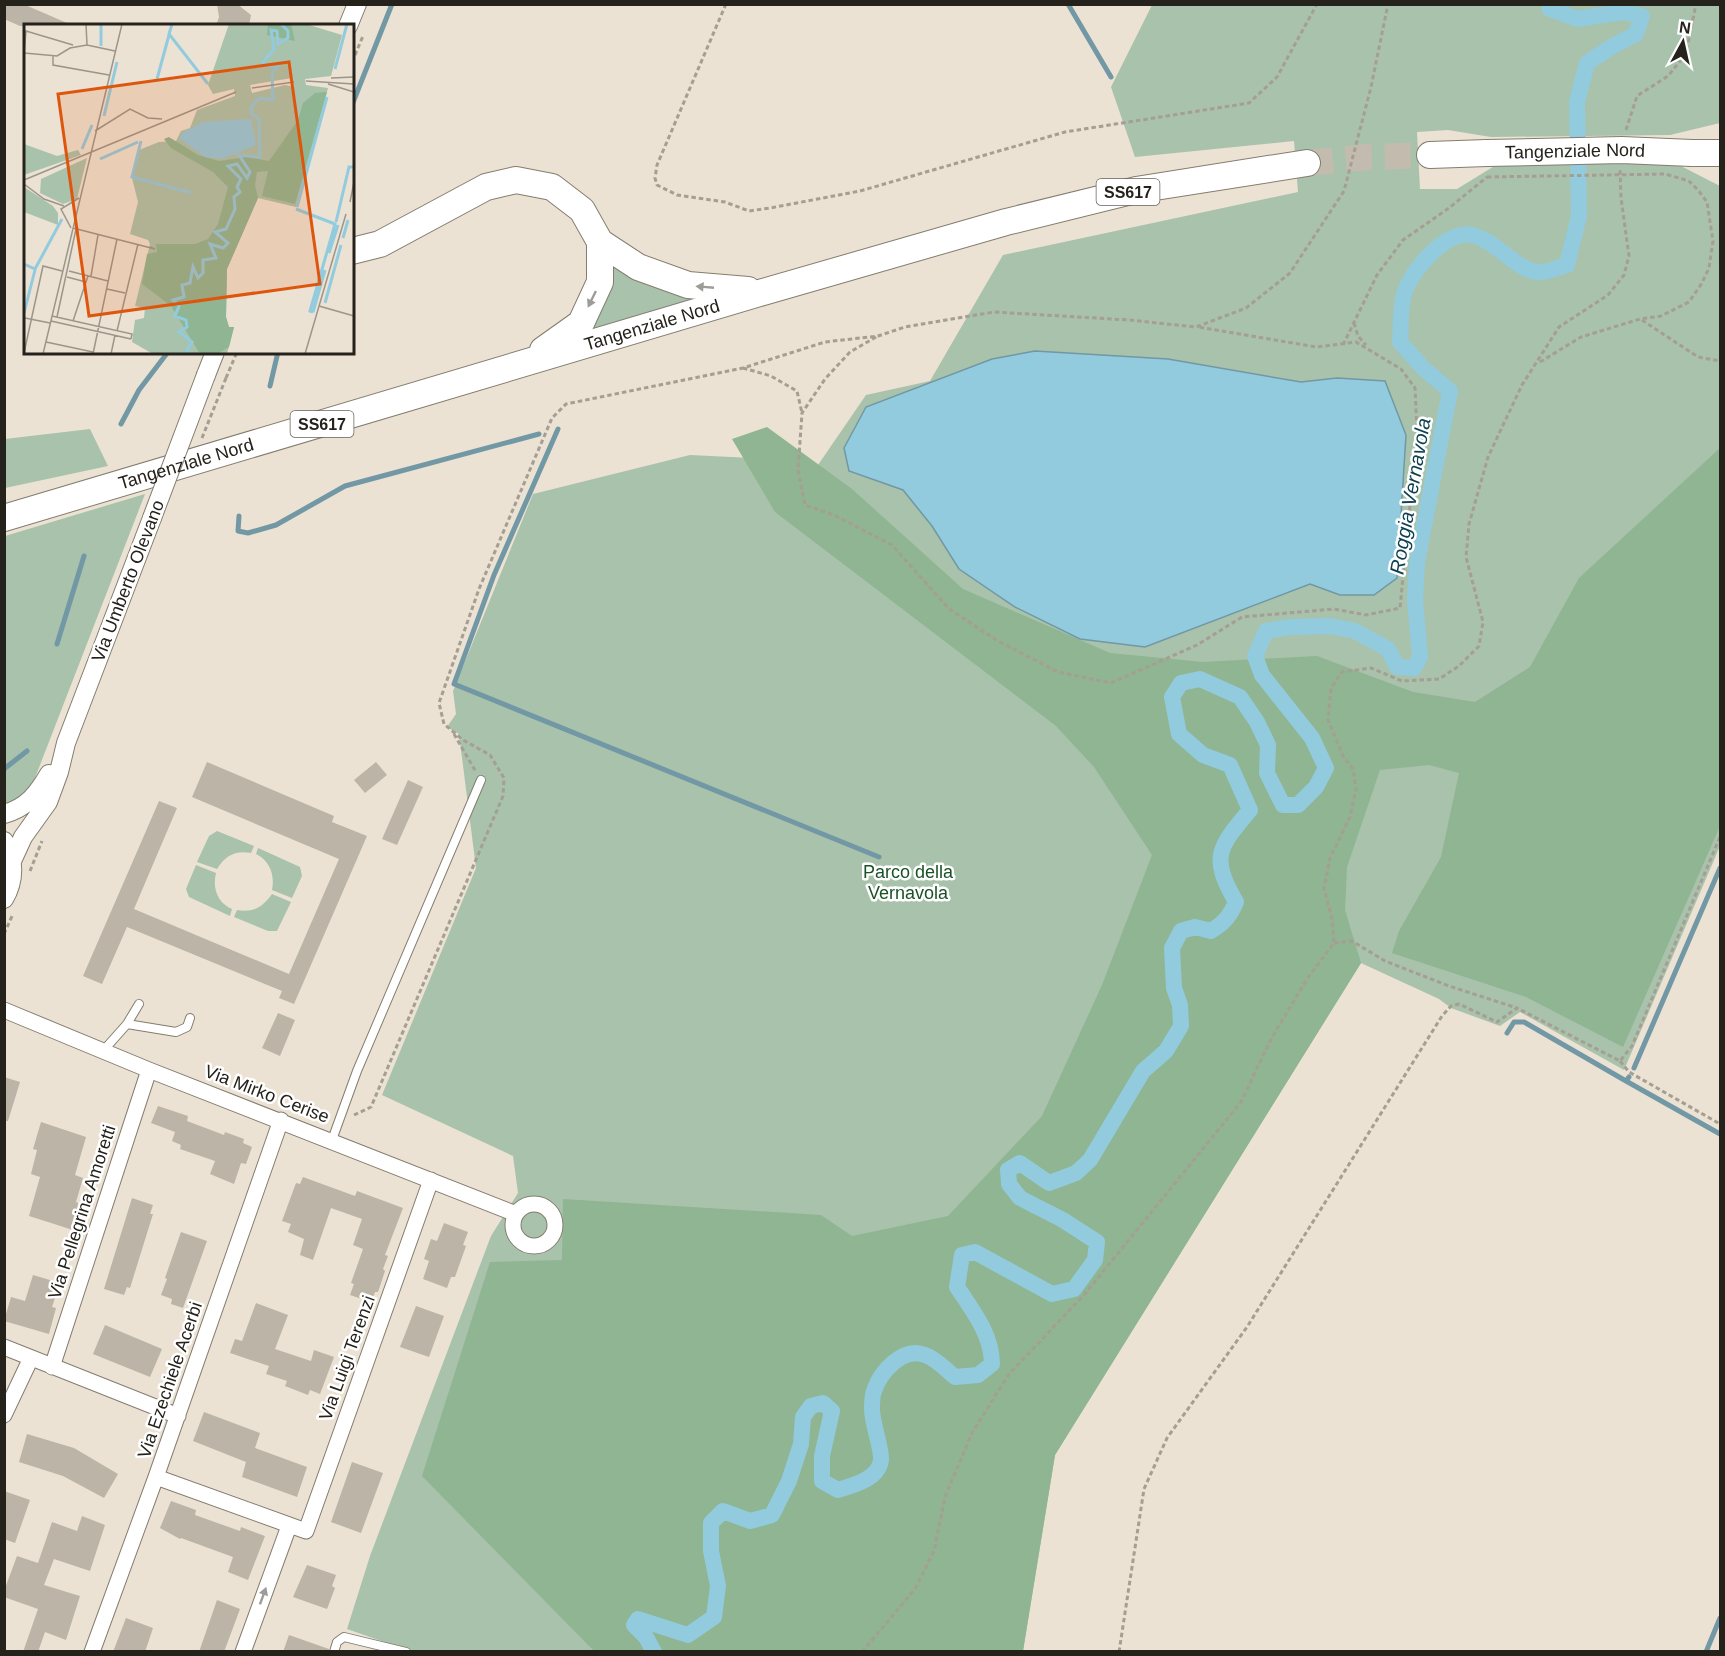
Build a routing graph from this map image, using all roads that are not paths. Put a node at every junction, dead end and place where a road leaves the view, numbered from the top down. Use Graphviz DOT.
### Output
graph roads {
  1 [pos="357,4"];
  2 [pos="349,24"];
  3 [pos="1720,153"];
  4 [pos="1430,155"];
  5 [pos="1307,163"];
  6 [pos="600,242"];
  7 [pos="354,250"];
  8 [pos="763,292"];
  9 [pos="214,354"];
  10 [pos="528,362"];
  11 [pos="4,518"];
  12 [pos="66,743"];
  13 [pos="482,780"];
  14 [pos="4,814"];
  15 [pos="4,841"];
  16 [pos="12,861"];
  17 [pos="4,899"];
  18 [pos="139,1004"];
  19 [pos="4,1010"];
  20 [pos="190,1018"];
  21 [pos="127,1024"];
  22 [pos="103,1051"];
  23 [pos="149,1070"];
  24 [pos="281,1120"];
  25 [pos="332,1140"];
  26 [pos="431,1180"];
  27 [pos="516,1214"];
  28 [pos="4,1347"];
  29 [pos="31,1358"];
  30 [pos="52,1367"];
  31 [pos="6,1406"];
  32 [pos="178,1416"];
  33 [pos="156,1477"];
  34 [pos="289,1526"];
  35 [pos="92,1652"];
  36 [pos="243,1652"];
  37 [pos="334,1652"];
  38 [pos="406,1652"];
  1 -- 2 [label="street"];
  3 -- 4 [label="highway, Tangenziale Nord, bridge"];
  5 -- 8 [label="highway, Tangenziale Nord / SS617"];
  6 -- 7 [label="highway"];
  8 -- 6 [label="highway, one-way"];
  6 -- 10 [label="highway, one-way"];
  8 -- 10 [label="highway, Tangenziale Nord / SS617"];
  9 -- 12 [label="street, Via Umberto Olevano, bridge"];
  10 -- 11 [label="highway, Tangenziale Nord / SS617"];
  12 -- 14 [label="street, Via Umberto Olevano"];
  12 -- 16 [label="street, Via Umberto Olevano"];
  13 -- 25 [label="lane"];
  15 -- 16 [label="street"];
  16 -- 17 [label="street, Via Umberto Olevano"];
  18 -- 21 [label="lane"];
  19 -- 22 [label="street, Via Mirko Cerise"];
  20 -- 21 [label="lane"];
  21 -- 22 [label="lane"];
  22 -- 23 [label="street, Via Mirko Cerise"];
  23 -- 24 [label="street, Via Mirko Cerise"];
  23 -- 30 [label="street, Via Pellegrina Amoretti"];
  24 -- 25 [label="street, Via Mirko Cerise"];
  24 -- 32 [label="street, Via Ezechiele Acerbi"];
  25 -- 26 [label="street, Via Mirko Cerise"];
  26 -- 27 [label="street, Via Mirko Cerise"];
  26 -- 34 [label="street, Via Luigi Terenzi"];
  28 -- 29 [label="street"];
  29 -- 30 [label="street"];
  29 -- 31 [label="street"];
  30 -- 32 [label="street"];
  32 -- 33 [label="street, Via Ezechiele Acerbi"];
  33 -- 34 [label="street"];
  33 -- 35 [label="street, Via Ezechiele Acerbi"];
  36 -- 34 [label="street, one-way"];
  37 -- 38 [label="lane"];
}
